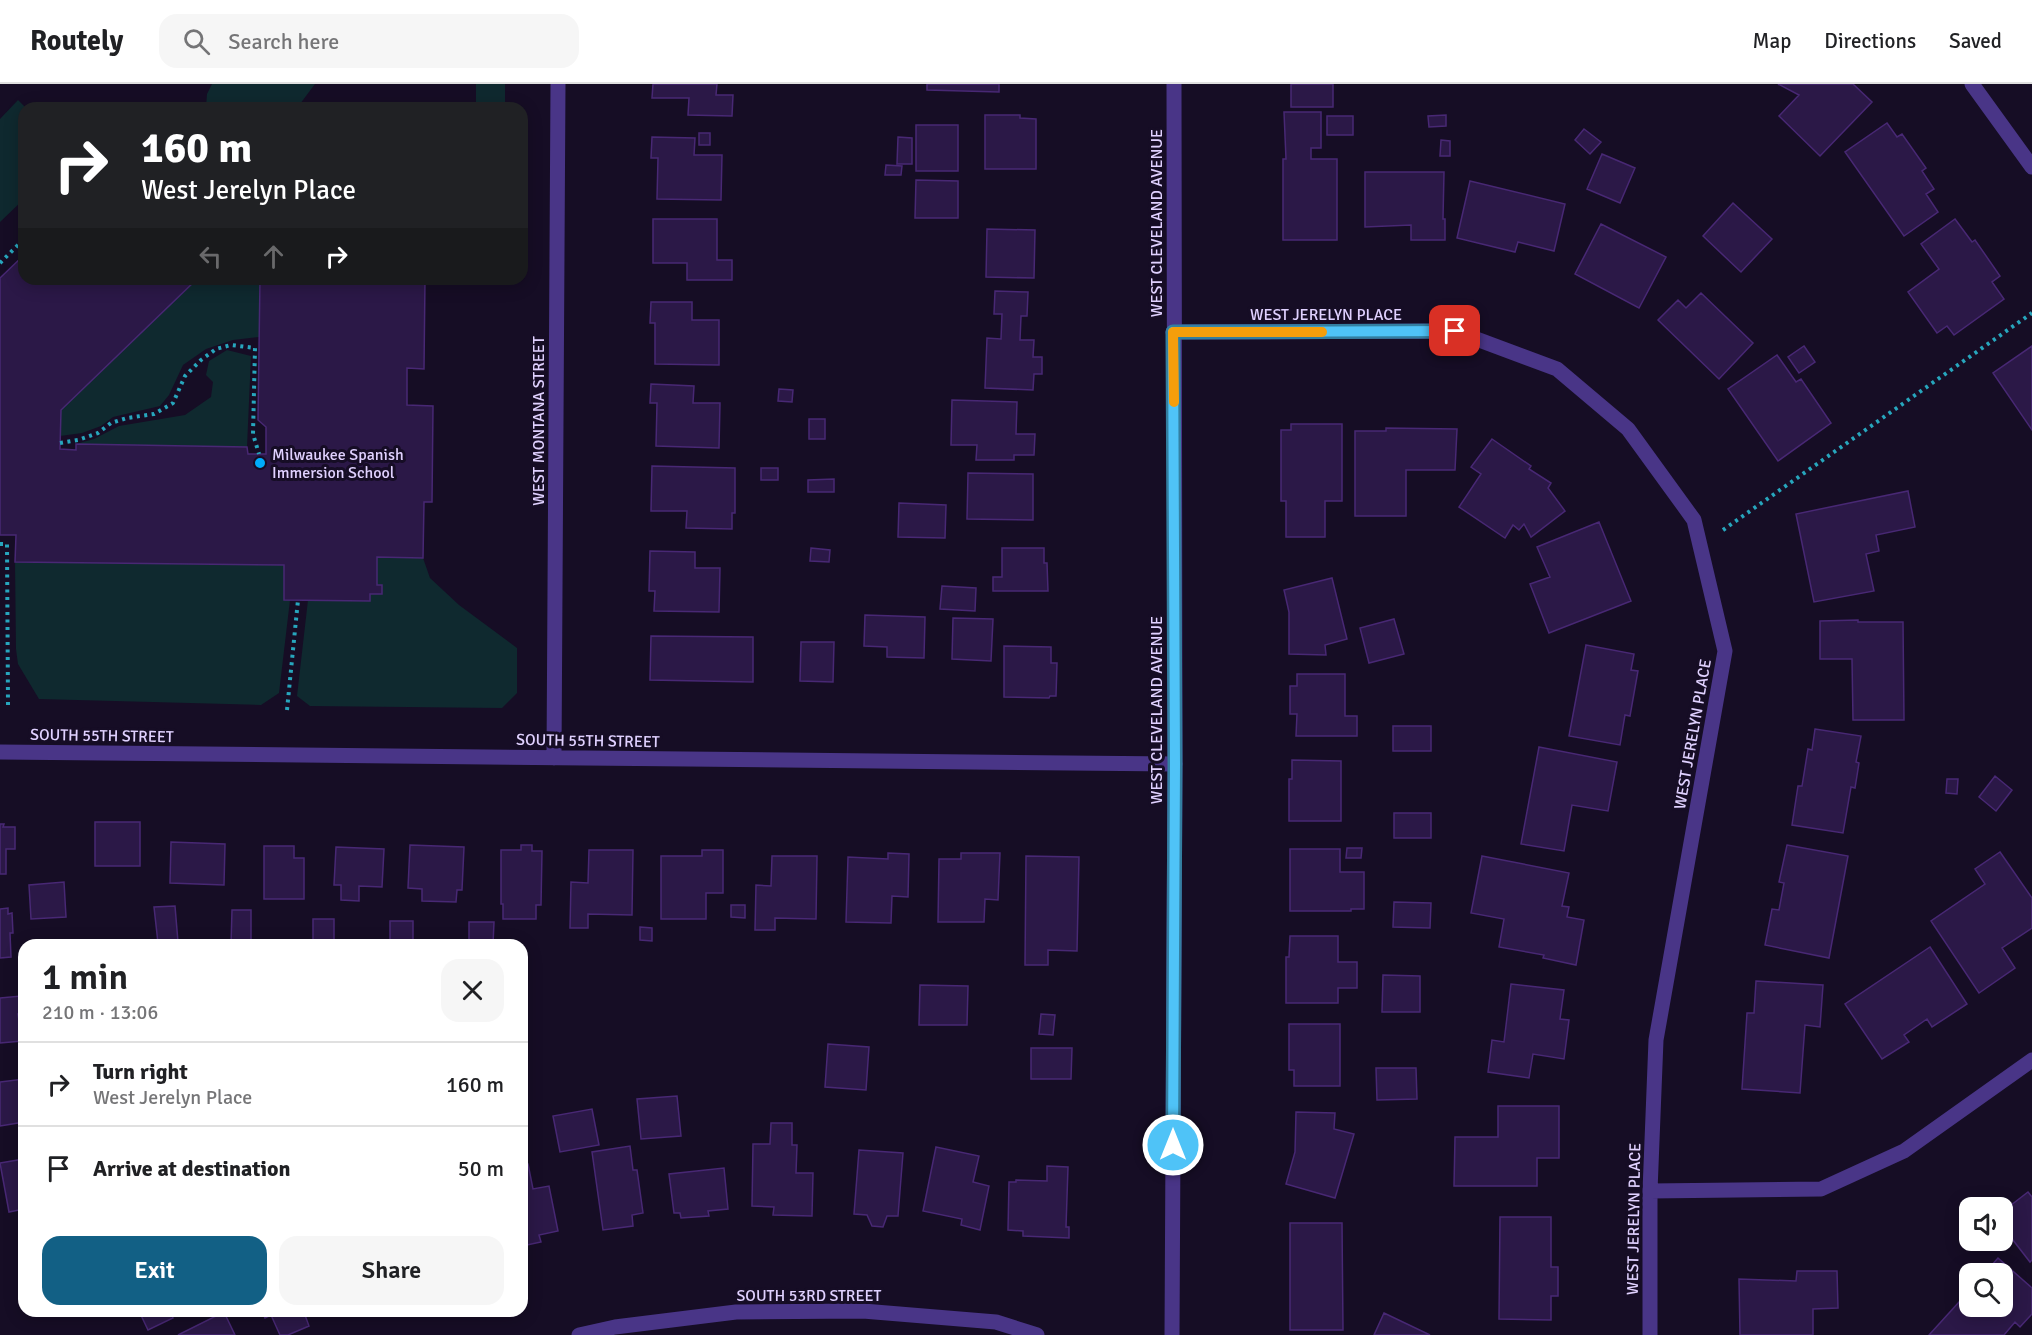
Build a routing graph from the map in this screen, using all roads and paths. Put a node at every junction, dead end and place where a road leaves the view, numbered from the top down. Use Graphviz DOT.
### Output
graph roads {
  1 [pos="558,84"];
  2 [pos="1174,84"];
  3 [pos="1971,84"];
  4 [pos="2032,167"];
  5 [pos="18,245"];
  6 [pos="0,263"];
  7 [pos="2032,313"];
  8 [pos="1173,332"];
  9 [pos="60,442"];
  10 [pos="259,454"];
  11 [pos="0,544"];
  12 [pos="1700,545"];
  13 [pos="298,600"];
  14 [pos="8,705"];
  15 [pos="287,710"];
  16 [pos="0,752"];
  17 [pos="554,758"];
  18 [pos="1175,764"];
  19 [pos="2032,1060"];
  20 [pos="1650,1191"];
  21 [pos="579,1335"];
  22 [pos="1038,1335"];
  23 [pos="1172,1335"];
  24 [pos="1650,1335"];
  1 -- 17 [label="street, WEST MONTANA STREET"];
  2 -- 8 [label="street, WEST CLEVELAND AVENUE"];
  3 -- 4 [label="street"];
  5 -- 6 [label="path"];
  7 -- 12 [label="path"];
  8 -- 12 [label="street, WEST JERELYN PLACE"];
  8 -- 18 [label="street, WEST CLEVELAND AVENUE"];
  9 -- 10 [label="path"];
  11 -- 14 [label="path"];
  12 -- 20 [label="street, WEST JERELYN PLACE"];
  13 -- 15 [label="path"];
  16 -- 17 [label="street, SOUTH 55TH STREET"];
  17 -- 18 [label="street, SOUTH 55TH STREET"];
  18 -- 23 [label="street, WEST CLEVELAND AVENUE"];
  19 -- 20 [label="street"];
  20 -- 24 [label="street, WEST JERELYN PLACE"];
  21 -- 22 [label="street, SOUTH 53RD STREET"];
}
